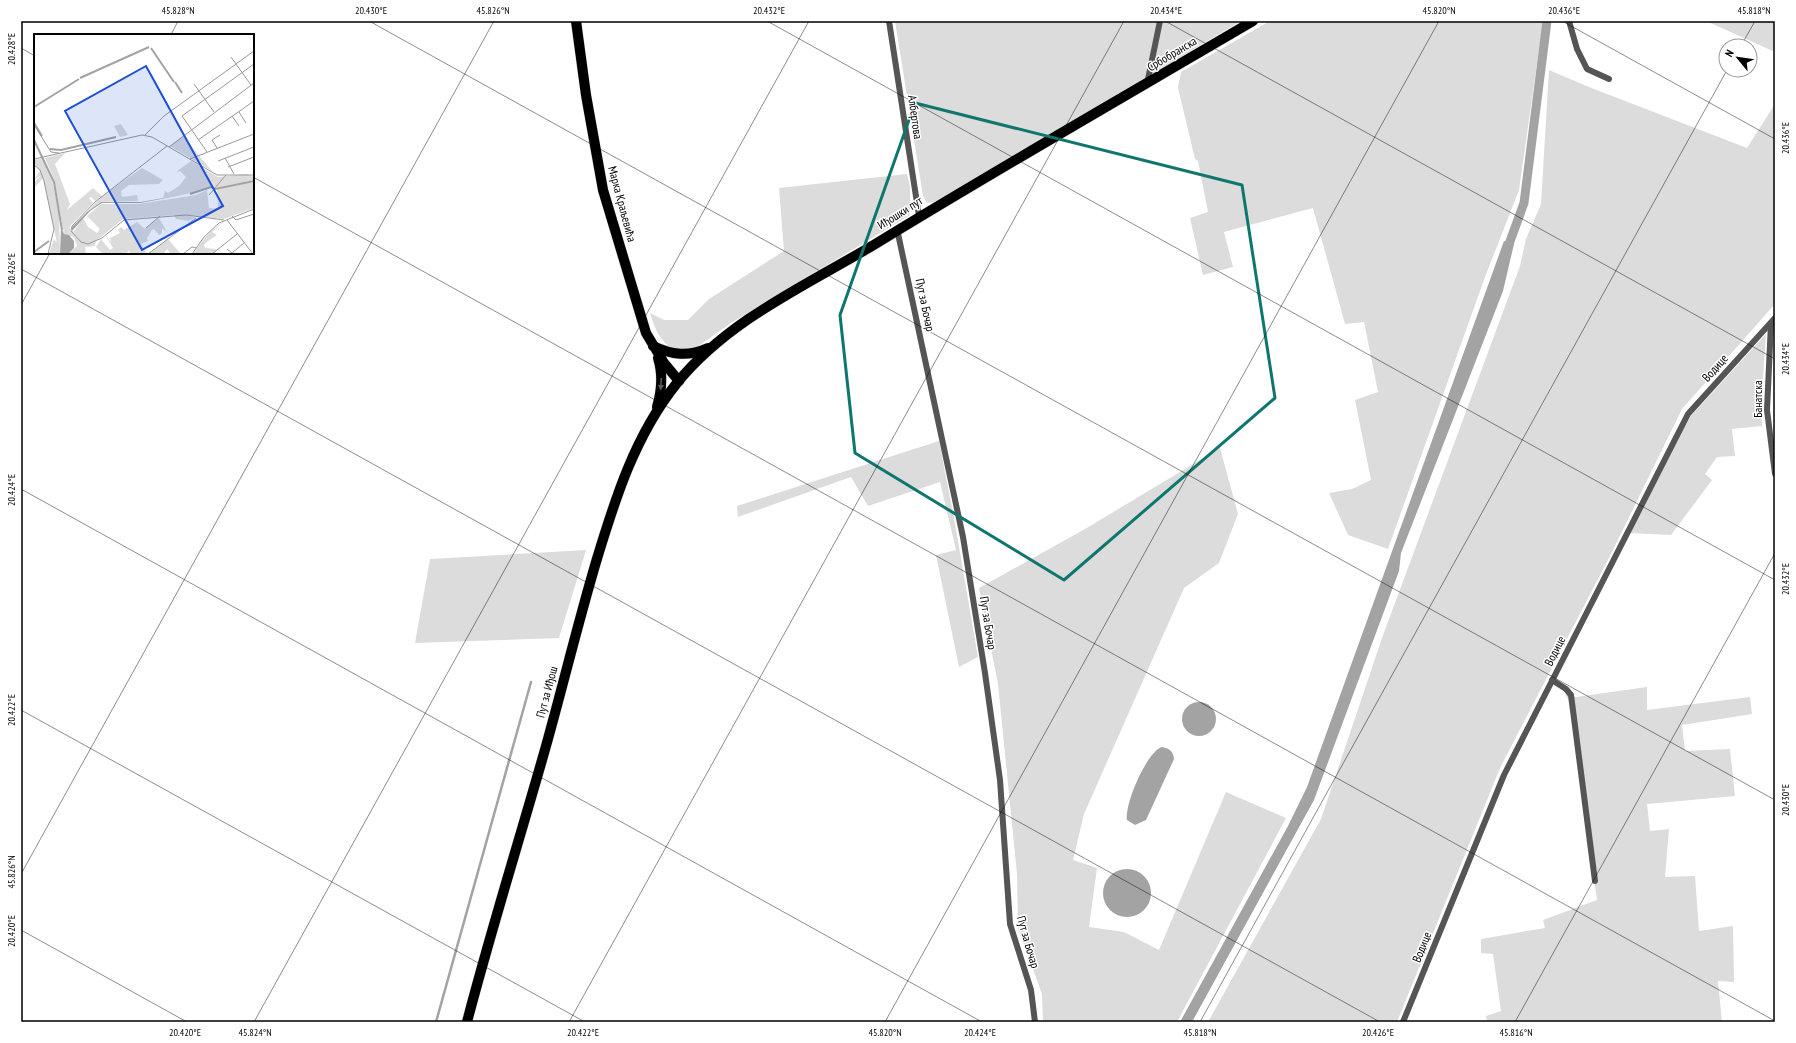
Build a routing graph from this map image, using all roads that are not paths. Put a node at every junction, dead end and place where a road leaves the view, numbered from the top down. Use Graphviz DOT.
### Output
graph roads {
  1 [pos="576,21"];
  2 [pos="889,21"];
  3 [pos="1160,21"];
  4 [pos="1253,21"];
  5 [pos="1569,21"];
  6 [pos="1609,79"];
  7 [pos="1147,84"];
  8 [pos="918,216"];
  9 [pos="897,229"];
  10 [pos="1773,321"];
  11 [pos="713,346"];
  12 [pos="655,349"];
  13 [pos="679,381"];
  14 [pos="654,416"];
  15 [pos="1775,474"];
  16 [pos="1552,680"];
  17 [pos="1595,881"];
  18 [pos="467,1022"];
  19 [pos="1035,1022"];
  20 [pos="1403,1022"];
  1 -- 12 [label="main road, Марка Краљевића"];
  2 -- 8 [label="street, Албертова"];
  3 -- 7 [label="street"];
  4 -- 7 [label="main road, Србобранска"];
  5 -- 6 [label="street"];
  7 -- 8 [label="main road, Иђошки пут"];
  8 -- 9 [label="main road, Иђошки пут"];
  9 -- 11 [label="main road, Иђошки пут"];
  9 -- 19 [label="street, Пут за Бочар"];
  10 -- 15 [label="street, Банатска"];
  10 -- 16 [label="street, Водице"];
  11 -- 12 [label="main road"];
  11 -- 13 [label="main road, Иђошки пут"];
  12 -- 13 [label="main road, Марка Краљевића"];
  12 -- 14 [label="main road, one-way"];
  13 -- 14 [label="main road, Пут за Иђош"];
  14 -- 18 [label="main road, Пут за Иђош"];
  16 -- 17 [label="street"];
  16 -- 20 [label="street, Водице"];
}
